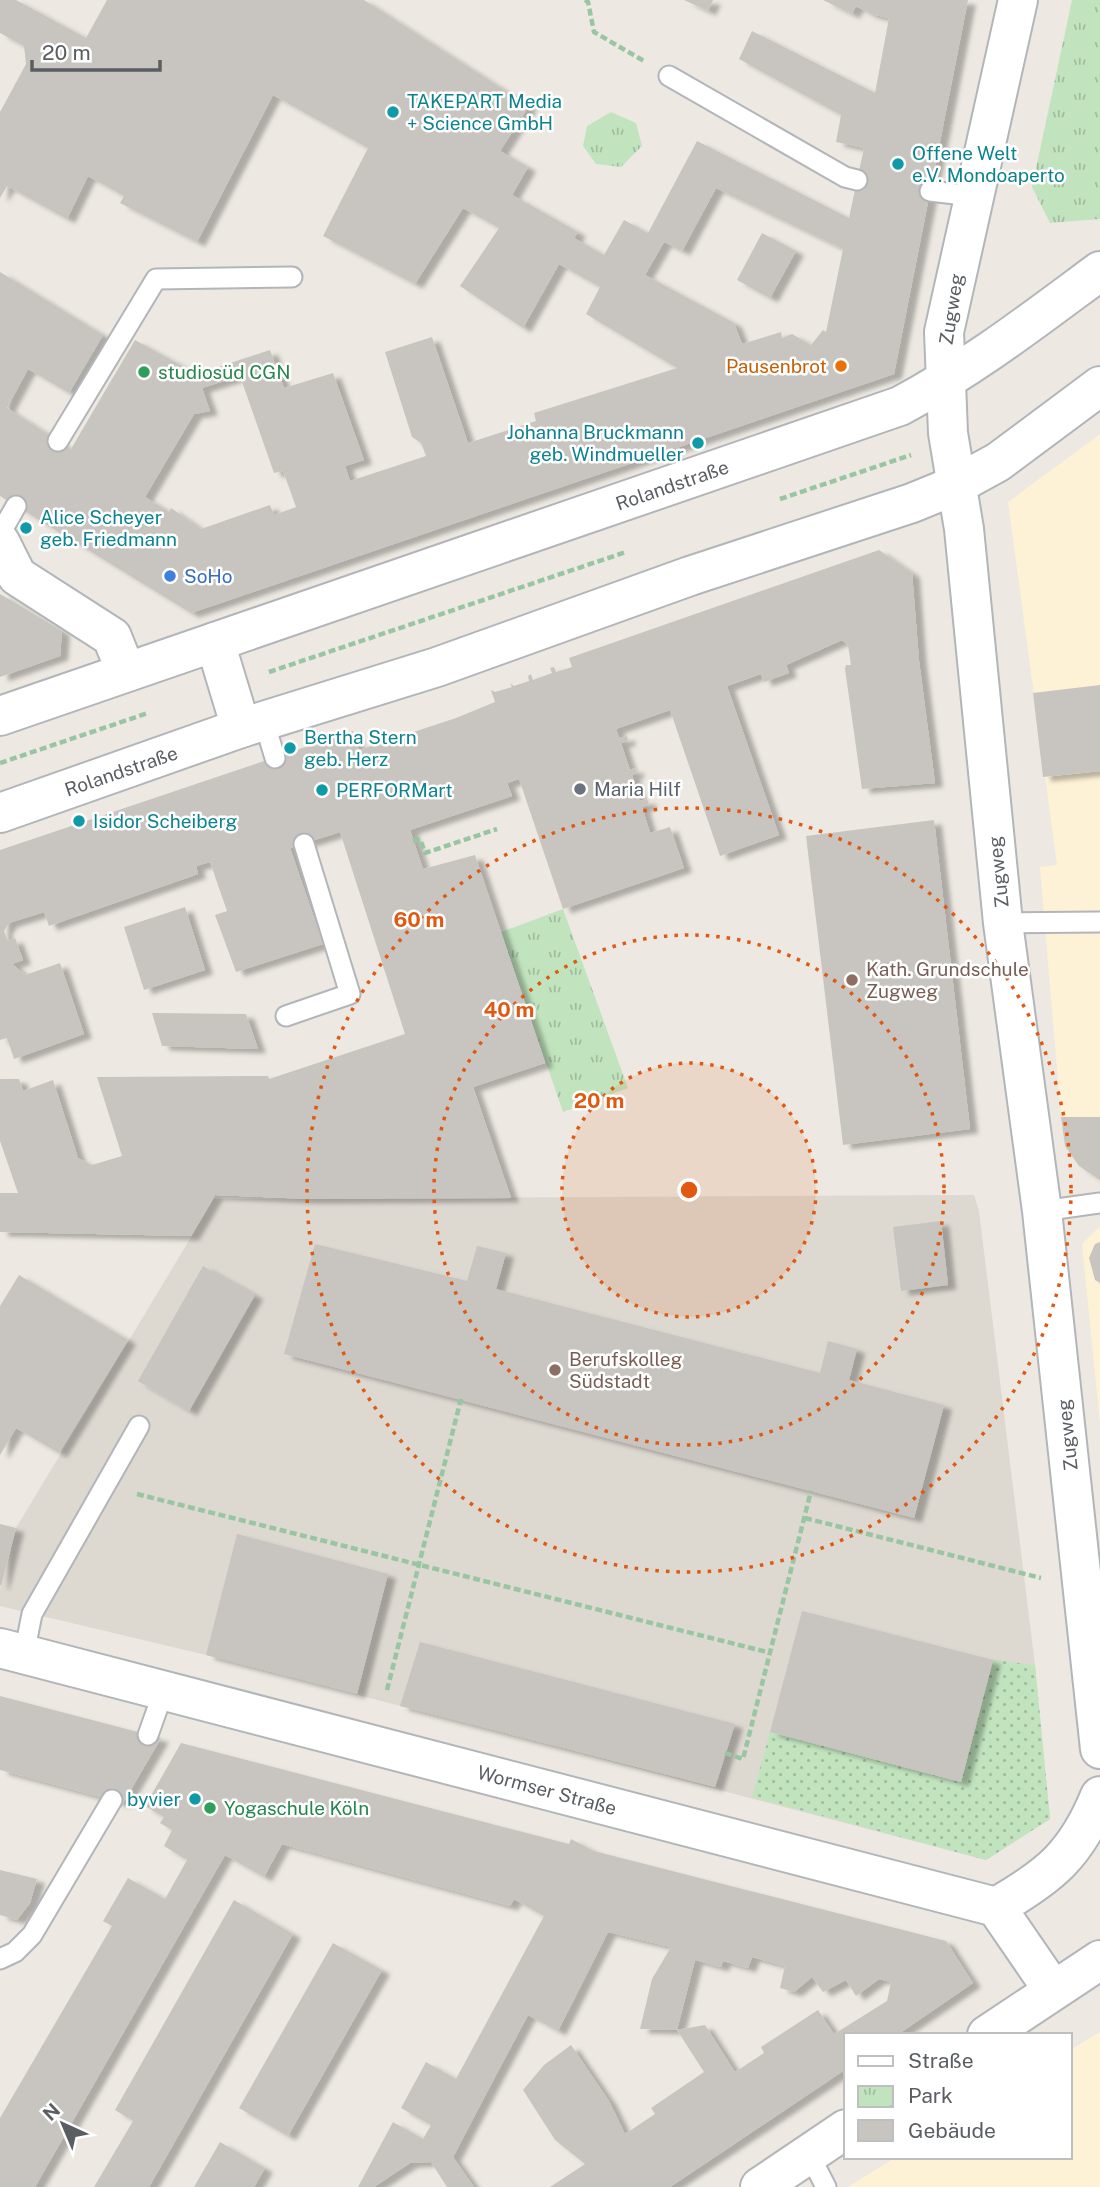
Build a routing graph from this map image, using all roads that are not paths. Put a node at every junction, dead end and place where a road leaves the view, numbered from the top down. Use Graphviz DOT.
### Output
graph roads {
  1 [pos="1017,0"];
  2 [pos="669,76"];
  3 [pos="857,180"];
  4 [pos="930,191"];
  5 [pos="972,196"];
  6 [pos="1100,271"];
  7 [pos="292,276"];
  8 [pos="944,383"];
  9 [pos="1100,386"];
  10 [pos="58,441"];
  11 [pos="956,485"];
  12 [pos="16,506"];
  13 [pos="0,534"];
  14 [pos="0,542"];
  15 [pos="215,642"];
  16 [pos="126,672"];
  17 [pos="0,716"];
  18 [pos="253,725"];
  19 [pos="275,758"];
  20 [pos="0,813"];
  21 [pos="304,844"];
  22 [pos="1100,922"];
  23 [pos="1003,923"];
  24 [pos="286,1016"];
  25 [pos="1100,1203"];
  26 [pos="1042,1211"];
  27 [pos="139,1426"];
  28 [pos="12,1651"];
  29 [pos="164,1690"];
  30 [pos="148,1735"];
  31 [pos="1100,1749"];
  32 [pos="1100,1796"];
  33 [pos="112,1800"];
  34 [pos="996,1907"];
  35 [pos="0,1959"];
  36 [pos="1100,1960"];
  37 [pos="1053,1990"];
  38 [pos="990,2033"];
  39 [pos="844,2132"];
  40 [pos="818,2171"];
  41 [pos="774,2183"];
  1 -- 5 [label="street, Zugweg"];
  2 -- 3 [label="lane"];
  4 -- 5 [label="lane"];
  5 -- 8 [label="street, Zugweg"];
  6 -- 8 [label="street, Rolandstraße"];
  7 -- 10 [label="lane"];
  8 -- 11 [label="street, Zugweg"];
  8 -- 15 [label="street, Rolandstraße"];
  9 -- 11 [label="street, Rolandstraße"];
  11 -- 18 [label="street, Rolandstraße"];
  11 -- 23 [label="street, Zugweg"];
  12 -- 13 [label="lane"];
  14 -- 16 [label="street"];
  15 -- 16 [label="street, Rolandstraße"];
  15 -- 18 [label="street"];
  16 -- 17 [label="street, Rolandstraße"];
  18 -- 19 [label="lane"];
  18 -- 20 [label="street, Rolandstraße"];
  21 -- 24 [label="lane"];
  22 -- 23 [label="lane"];
  23 -- 26 [label="street, Zugweg"];
  25 -- 26 [label="lane"];
  26 -- 31 [label="street, Zugweg"];
  27 -- 28 [label="lane"];
  28 -- 29 [label="street, Wormser Straße"];
  29 -- 30 [label="lane"];
  29 -- 34 [label="street, Wormser Straße"];
  32 -- 34 [label="street"];
  33 -- 35 [label="lane"];
  34 -- 37 [label="street"];
  36 -- 37 [label="street"];
  37 -- 38 [label="street"];
  39 -- 40 [label="street"];
  40 -- 41 [label="street"];
}
